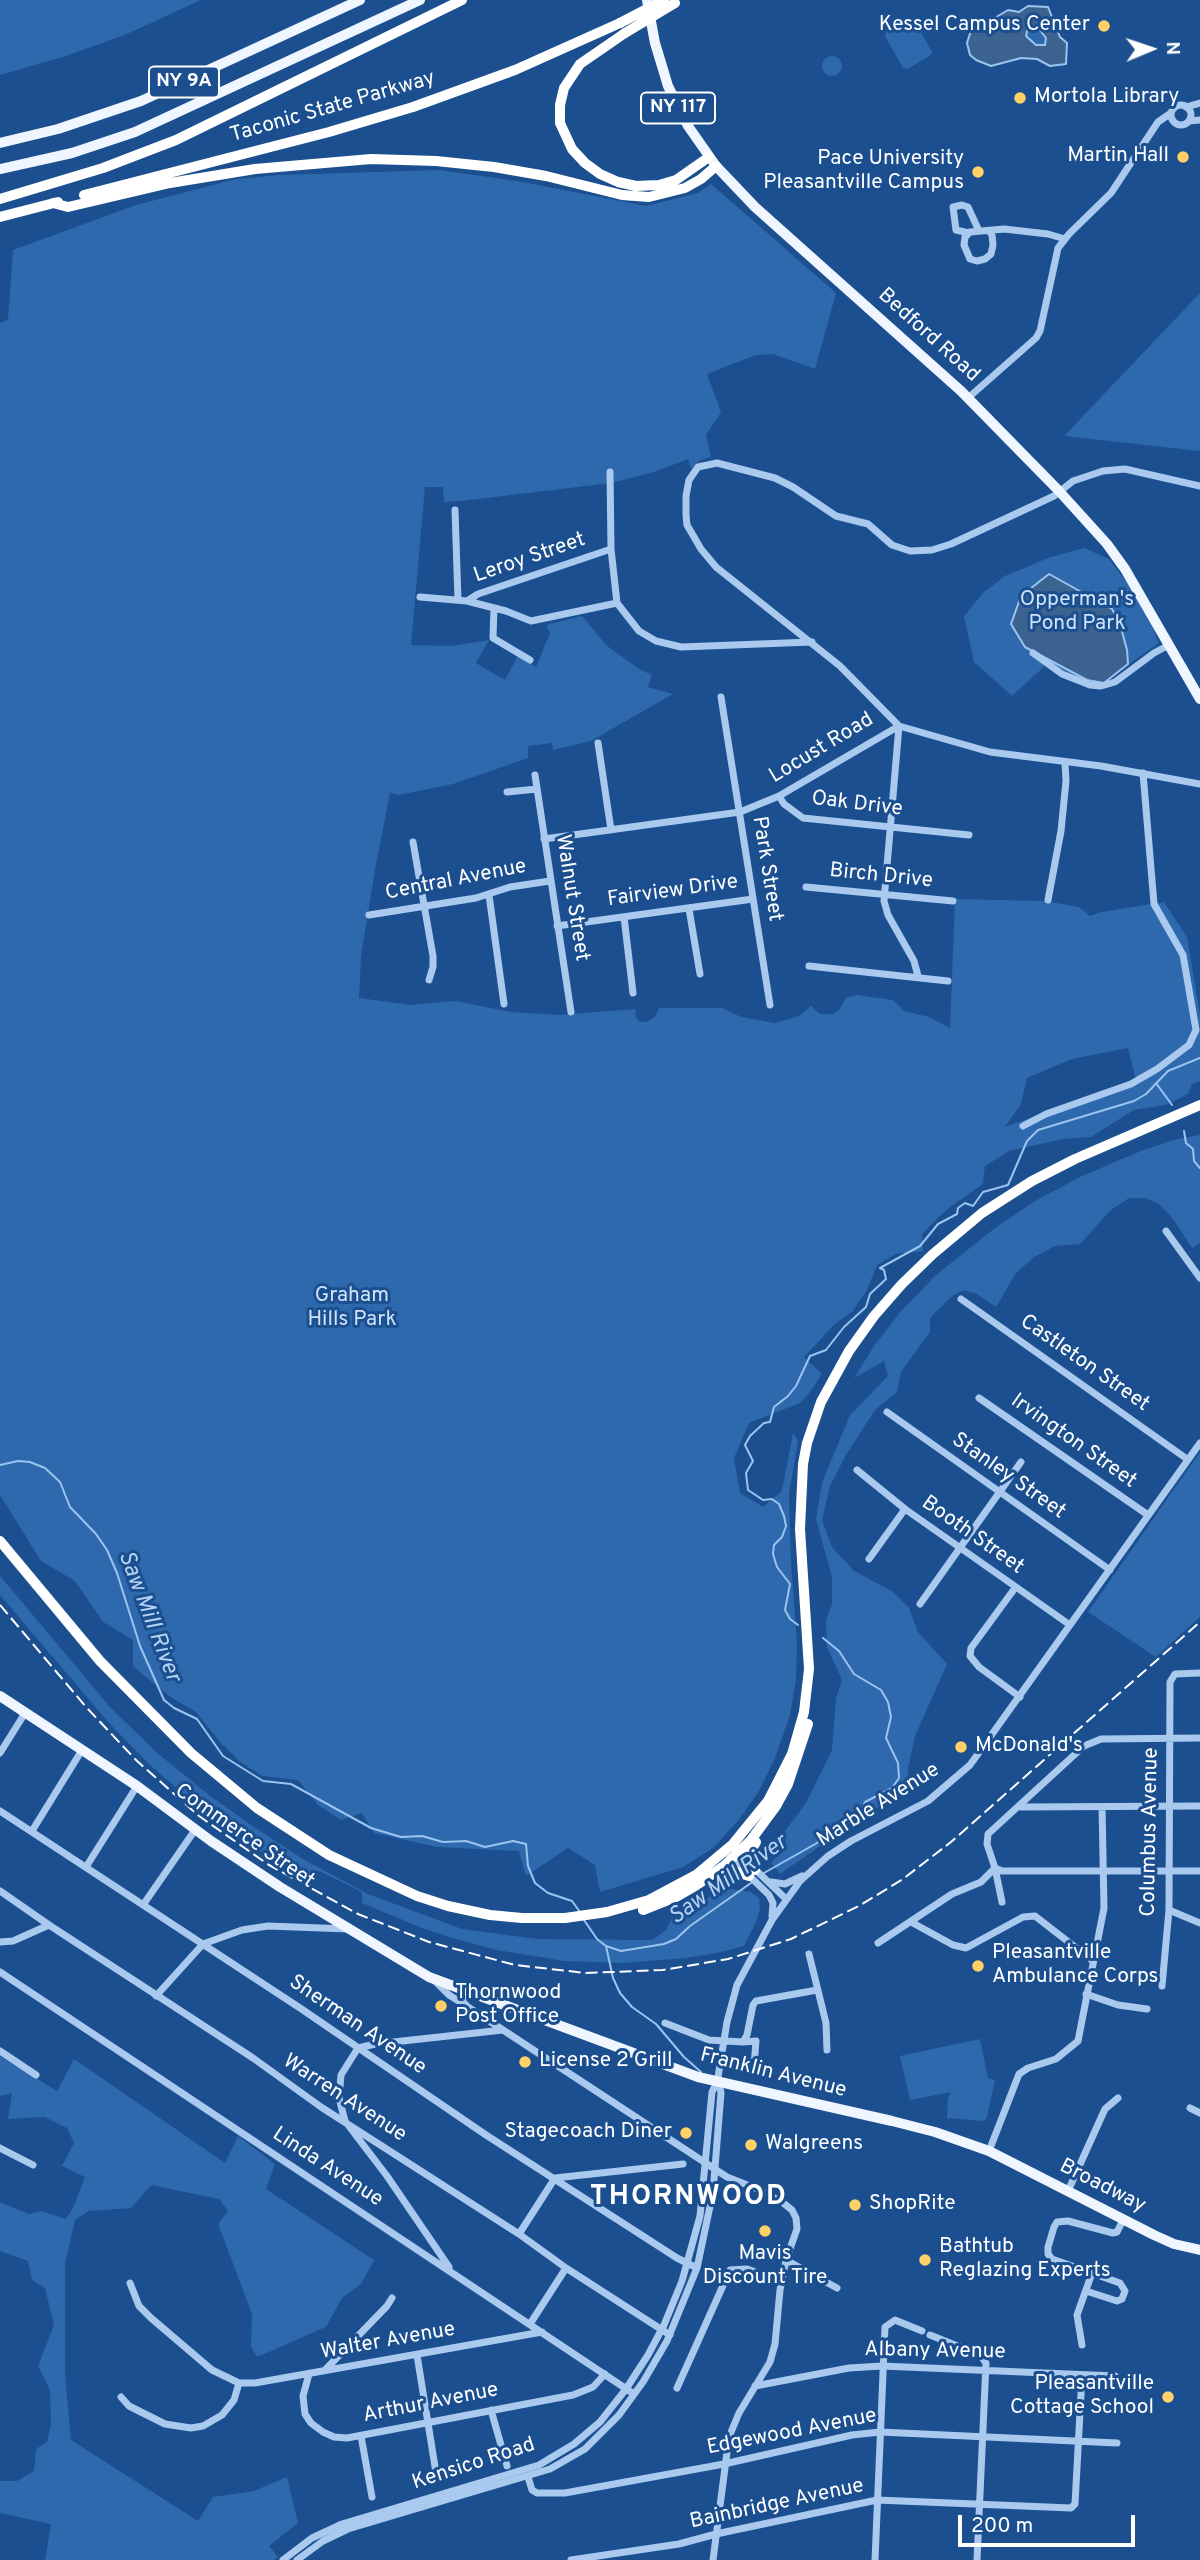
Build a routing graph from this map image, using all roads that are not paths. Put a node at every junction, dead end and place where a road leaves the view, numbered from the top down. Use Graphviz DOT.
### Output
graph roads {
  1 [pos="360,0"];
  2 [pos="409,0"];
  3 [pos="420,0"];
  4 [pos="461,0"];
  5 [pos="647,0"];
  6 [pos="673,1"];
  7 [pos="622,28"];
  8 [pos="356,31"];
  9 [pos="1199,103"];
  10 [pos="1189,113"];
  11 [pos="1172,117"];
  12 [pos="1200,118"];
  13 [pos="0,143"];
  14 [pos="712,162"];
  15 [pos="0,169"];
  16 [pos="0,198"];
  17 [pos="53,203"];
  18 [pos="0,217"];
  19 [pos="979,231"];
  20 [pos="989,231"];
  21 [pos="969,233"];
  22 [pos="1065,239"];
  23 [pos="968,398"];
  24 [pos="610,472"];
  25 [pos="1200,486"];
  26 [pos="1059,491"];
  27 [pos="455,510"];
  28 [pos="611,549"];
  29 [pos="420,597"];
  30 [pos="457,600"];
  31 [pos="467,601"];
  32 [pos="617,603"];
  33 [pos="494,608"];
  34 [pos="812,642"];
  35 [pos="1169,645"];
  36 [pos="1033,653"];
  37 [pos="530,660"];
  38 [pos="721,697"];
  39 [pos="1200,699"];
  40 [pos="899,726"];
  41 [pos="598,743"];
  42 [pos="1065,763"];
  43 [pos="1143,773"];
  44 [pos="536,775"];
  45 [pos="1200,784"];
  46 [pos="537,789"];
  47 [pos="506,792"];
  48 [pos="779,796"];
  49 [pos="740,812"];
  50 [pos="889,826"];
  51 [pos="611,830"];
  52 [pos="969,835"];
  53 [pos="544,839"];
  54 [pos="413,842"];
  55 [pos="550,881"];
  56 [pos="806,887"];
  57 [pos="884,894"];
  58 [pos="489,895"];
  59 [pos="753,899"];
  60 [pos="1048,900"];
  61 [pos="953,901"];
  62 [pos="425,906"];
  63 [pos="689,909"];
  64 [pos="369,915"];
  65 [pos="624,917"];
  66 [pos="557,926"];
  67 [pos="809,966"];
  68 [pos="700,974"];
  69 [pos="918,976"];
  70 [pos="429,980"];
  71 [pos="948,981"];
  72 [pos="634,993"];
  73 [pos="504,1004"];
  74 [pos="770,1005"];
  75 [pos="571,1012"];
  76 [pos="1200,1105"];
  77 [pos="1200,1112"];
  78 [pos="1023,1126"];
  79 [pos="1166,1231"];
  80 [pos="1200,1278"];
  81 [pos="961,1299"];
  82 [pos="979,1398"];
  83 [pos="887,1412"];
  84 [pos="1200,1443"];
  85 [pos="1187,1459"];
  86 [pos="1021,1462"];
  87 [pos="857,1470"];
  88 [pos="999,1492"];
  89 [pos="905,1509"];
  90 [pos="1148,1515"];
  91 [pos="0,1541"];
  92 [pos="960,1548"];
  93 [pos="0,1552"];
  94 [pos="869,1559"];
  95 [pos="1110,1570"];
  96 [pos="1015,1588"];
  97 [pos="920,1604"];
  98 [pos="1070,1625"];
  99 [pos="1200,1673"];
  100 [pos="0,1696"];
  101 [pos="1020,1697"];
  102 [pos="25,1713"];
  103 [pos="1170,1738"];
  104 [pos="1200,1738"];
  105 [pos="82,1750"];
  106 [pos="0,1753"];
  107 [pos="788,1784"];
  108 [pos="137,1786"];
  109 [pos="1171,1806"];
  110 [pos="1200,1806"];
  111 [pos="1020,1807"];
  112 [pos="1101,1807"];
  113 [pos="0,1811"];
  114 [pos="195,1829"];
  115 [pos="32,1831"];
  116 [pos="732,1853"];
  117 [pos="86,1867"];
  118 [pos="995,1868"];
  119 [pos="1170,1871"];
  120 [pos="1200,1871"];
  121 [pos="810,1872"];
  122 [pos="1103,1872"];
  123 [pos="752,1873"];
  124 [pos="763,1883"];
  125 [pos="0,1891"];
  126 [pos="678,1896"];
  127 [pos="786,1899"];
  128 [pos="1002,1902"];
  129 [pos="143,1905"];
  130 [pos="1170,1910"];
  131 [pos="593,1918"];
  132 [pos="574,1920"];
  133 [pos="772,1920"];
  134 [pos="911,1922"];
  135 [pos="1200,1923"];
  136 [pos="49,1926"];
  137 [pos="349,1929"];
  138 [pos="0,1942"];
  139 [pos="878,1943"];
  140 [pos="203,1944"];
  141 [pos="808,1954"];
  142 [pos="1093,1961"];
  143 [pos="0,1972"];
  144 [pos="434,1979"];
  145 [pos="1162,1986"];
  146 [pos="817,1990"];
  147 [pos="463,1991"];
  148 [pos="1086,1994"];
  149 [pos="156,1996"];
  150 [pos="468,2007"];
  151 [pos="1147,2009"];
  152 [pos="665,2024"];
  153 [pos="503,2030"];
  154 [pos="723,2042"];
  155 [pos="743,2042"];
  156 [pos="358,2048"];
  157 [pos="827,2050"];
  158 [pos="0,2051"];
  159 [pos="754,2067"];
  160 [pos="36,2075"];
  161 [pos="717,2082"];
  162 [pos="1118,2098"];
  163 [pos="1190,2108"];
  164 [pos="1200,2113"];
  165 [pos="345,2121"];
  166 [pos="0,2148"];
  167 [pos="989,2151"];
  168 [pos="706,2163"];
  169 [pos="683,2164"];
  170 [pos="33,2165"];
  171 [pos="715,2169"];
  172 [pos="555,2178"];
  173 [pos="1068,2191"];
  174 [pos="1123,2220"];
  175 [pos="519,2234"];
  176 [pos="1200,2250"];
  177 [pos="786,2260"];
  178 [pos="688,2264"];
  179 [pos="566,2268"];
  180 [pos="697,2268"];
  181 [pos="452,2272"];
  182 [pos="1092,2273"];
  183 [pos="781,2281"];
  184 [pos="130,2283"];
  185 [pos="837,2288"];
  186 [pos="1086,2291"];
  187 [pos="392,2298"];
  188 [pos="530,2324"];
  189 [pos="662,2330"];
  190 [pos="922,2331"];
  191 [pos="542,2332"];
  192 [pos="670,2335"];
  193 [pos="930,2335"];
  194 [pos="1082,2345"];
  195 [pos="417,2355"];
  196 [pos="882,2366"];
  197 [pos="987,2370"];
  198 [pos="325,2371"];
  199 [pos="309,2374"];
  200 [pos="605,2374"];
  201 [pos="1082,2376"];
  202 [pos="1115,2376"];
  203 [pos="239,2383"];
  204 [pos="755,2386"];
  205 [pos="677,2388"];
  206 [pos="626,2389"];
  207 [pos="634,2394"];
  208 [pos="121,2397"];
  209 [pos="491,2410"];
  210 [pos="428,2421"];
  211 [pos="880,2432"];
  212 [pos="361,2436"];
  213 [pos="983,2438"];
  214 [pos="1078,2442"];
  215 [pos="1117,2443"];
  216 [pos="724,2465"];
  217 [pos="507,2466"];
  218 [pos="528,2477"];
  219 [pos="437,2479"];
  220 [pos="372,2497"];
  221 [pos="877,2500"];
  222 [pos="979,2504"];
  223 [pos="716,2534"];
  224 [pos="629,2557"];
  225 [pos="283,2560"];
  226 [pos="297,2560"];
  227 [pos="570,2560"];
  228 [pos="713,2560"];
  229 [pos="875,2560"];
  230 [pos="977,2560"];
  1 -- 13 [label="main road, NY 9A"];
  2 -- 8 [label="main road"];
  3 -- 8 [label="main road, NY 9A"];
  4 -- 16 [label="highway, Taconic State Parkway"];
  5 -- 14 [label="main road, Bedford Road / NY 117"];
  6 -- 7 [label="highway, bridge"];
  7 -- 14 [label="highway"];
  7 -- 17 [label="highway, Taconic State Parkway"];
  8 -- 15 [label="main road, NY 9A"];
  9 -- 10 [label="street"];
  10 -- 11 [label="street"];
  10 -- 11 [label="street"];
  10 -- 12 [label="street"];
  11 -- 22 [label="street"];
  14 -- 17 [label="highway"];
  14 -- 23 [label="main road, Bedford Road / NY 117"];
  17 -- 18 [label="highway, Taconic State Parkway"];
  19 -- 20 [label="street"];
  19 -- 21 [label="street"];
  19 -- 21 [label="street"];
  20 -- 21 [label="street"];
  20 -- 22 [label="street"];
  22 -- 23 [label="street"];
  23 -- 26 [label="main road, Bedford Road / NY 117"];
  24 -- 28 [label="street"];
  25 -- 26 [label="street"];
  26 -- 34 [label="street"];
  26 -- 35 [label="main road, Bedford Road / NY 117"];
  27 -- 30 [label="street"];
  28 -- 31 [label="street, Leroy Street"];
  28 -- 32 [label="street"];
  29 -- 30 [label="street, Leroy Street"];
  30 -- 31 [label="street, Leroy Street"];
  31 -- 33 [label="street"];
  32 -- 33 [label="street"];
  32 -- 34 [label="street"];
  33 -- 37 [label="street"];
  34 -- 40 [label="street"];
  35 -- 36 [label="street"];
  35 -- 39 [label="main road, Bedford Road / NY 117"];
  38 -- 49 [label="street, Park Street"];
  40 -- 42 [label="street, Locust Road"];
  40 -- 48 [label="street, Locust Road"];
  40 -- 50 [label="street"];
  41 -- 51 [label="street"];
  42 -- 43 [label="street, Locust Road"];
  42 -- 60 [label="street"];
  43 -- 45 [label="street, Locust Road"];
  43 -- 78 [label="street"];
  44 -- 46 [label="street, Walnut Street"];
  46 -- 47 [label="street"];
  46 -- 53 [label="street, Walnut Street"];
  48 -- 49 [label="street, Locust Road"];
  48 -- 50 [label="street, Oak Drive"];
  49 -- 51 [label="street, Locust Road"];
  49 -- 59 [label="street, Park Street"];
  50 -- 52 [label="street, Oak Drive"];
  50 -- 57 [label="street"];
  51 -- 53 [label="street, Locust Road"];
  53 -- 55 [label="street, Walnut Street"];
  54 -- 62 [label="street"];
  55 -- 58 [label="street, Central Avenue"];
  55 -- 66 [label="street, Walnut Street"];
  56 -- 57 [label="street, Birch Drive"];
  57 -- 61 [label="street, Birch Drive"];
  57 -- 69 [label="street"];
  58 -- 62 [label="street, Central Avenue"];
  58 -- 73 [label="street"];
  59 -- 63 [label="street, Fairview Drive"];
  59 -- 74 [label="street, Park Street"];
  62 -- 64 [label="street, Central Avenue"];
  62 -- 70 [label="street"];
  63 -- 65 [label="street, Fairview Drive"];
  63 -- 68 [label="street"];
  65 -- 66 [label="street, Fairview Drive"];
  65 -- 72 [label="street"];
  66 -- 75 [label="street, Walnut Street"];
  67 -- 69 [label="street"];
  69 -- 71 [label="street"];
  76 -- 116 [label="highway"];
  77 -- 107 [label="highway"];
  79 -- 80 [label="street"];
  81 -- 85 [label="street, Castleton Street"];
  82 -- 90 [label="street, Irvington Street"];
  83 -- 88 [label="street, Stanley Street"];
  84 -- 85 [label="street, Marble Avenue"];
  85 -- 90 [label="street, Marble Avenue"];
  86 -- 88 [label="street"];
  87 -- 89 [label="street, Booth Street"];
  88 -- 92 [label="street"];
  88 -- 95 [label="street, Stanley Street"];
  89 -- 92 [label="street, Booth Street"];
  89 -- 94 [label="street"];
  90 -- 95 [label="street, Marble Avenue"];
  91 -- 132 [label="highway"];
  92 -- 96 [label="street, Booth Street"];
  92 -- 97 [label="street"];
  93 -- 132 [label="highway"];
  95 -- 98 [label="street, Marble Avenue"];
  96 -- 98 [label="street, Booth Street"];
  96 -- 101 [label="street"];
  98 -- 101 [label="street, Marble Avenue"];
  99 -- 103 [label="street, Columbus Avenue"];
  100 -- 102 [label="main road, Commerce Street"];
  101 -- 121 [label="street, Marble Avenue"];
  102 -- 105 [label="main road, Commerce Street"];
  102 -- 106 [label="street"];
  103 -- 104 [label="street"];
  103 -- 109 [label="street, Columbus Avenue"];
  103 -- 111 [label="street"];
  105 -- 108 [label="main road, Commerce Street"];
  105 -- 115 [label="street"];
  107 -- 116 [label="highway"];
  107 -- 123 [label="highway"];
  108 -- 114 [label="main road, Commerce Street"];
  108 -- 117 [label="street"];
  109 -- 110 [label="street"];
  109 -- 112 [label="street"];
  109 -- 119 [label="street, Columbus Avenue"];
  111 -- 112 [label="street"];
  111 -- 118 [label="street"];
  112 -- 122 [label="street"];
  113 -- 115 [label="street, Sherman Avenue"];
  114 -- 129 [label="street"];
  114 -- 137 [label="main road, Commerce Street"];
  115 -- 117 [label="street, Sherman Avenue"];
  116 -- 123 [label="street"];
  116 -- 126 [label="highway"];
  116 -- 131 [label="highway"];
  117 -- 129 [label="street, Sherman Avenue"];
  118 -- 122 [label="street"];
  118 -- 128 [label="street"];
  118 -- 134 [label="street"];
  119 -- 120 [label="street"];
  119 -- 122 [label="street"];
  119 -- 130 [label="street, Columbus Avenue"];
  121 -- 124 [label="street"];
  121 -- 127 [label="street, Marble Avenue"];
  122 -- 142 [label="street"];
  123 -- 124 [label="street"];
  123 -- 126 [label="highway"];
  124 -- 127 [label="street"];
  124 -- 133 [label="street"];
  125 -- 136 [label="street, Warren Avenue"];
  126 -- 131 [label="highway"];
  127 -- 133 [label="street, Marble Avenue"];
  129 -- 140 [label="street, Sherman Avenue"];
  130 -- 135 [label="street"];
  130 -- 145 [label="street, Columbus Avenue"];
  131 -- 132 [label="highway"];
  133 -- 154 [label="street, Marble Avenue"];
  134 -- 139 [label="street"];
  134 -- 142 [label="street"];
  136 -- 138 [label="street"];
  136 -- 149 [label="street, Warren Avenue"];
  137 -- 140 [label="street"];
  137 -- 144 [label="main road, Commerce Street"];
  140 -- 149 [label="street"];
  140 -- 156 [label="street, Sherman Avenue"];
  141 -- 146 [label="street"];
  142 -- 148 [label="street"];
  143 -- 181 [label="street, Linda Avenue"];
  144 -- 147 [label="main road, Franklin Avenue"];
  144 -- 150 [label="street, Commerce Street"];
  146 -- 155 [label="street"];
  146 -- 157 [label="street"];
  147 -- 150 [label="street"];
  147 -- 161 [label="main road, Franklin Avenue"];
  148 -- 151 [label="street"];
  148 -- 167 [label="street"];
  149 -- 165 [label="street, Warren Avenue"];
  150 -- 153 [label="street, Commerce Street"];
  152 -- 154 [label="street"];
  153 -- 156 [label="street"];
  153 -- 168 [label="street, Commerce Street"];
  154 -- 155 [label="street"];
  154 -- 161 [label="street, Marble Avenue"];
  155 -- 159 [label="street"];
  156 -- 165 [label="street"];
  156 -- 172 [label="street, Sherman Avenue"];
  158 -- 160 [label="street"];
  161 -- 167 [label="main road, Franklin Avenue"];
  161 -- 168 [label="street, Kensico Road"];
  161 -- 171 [label="street, Kensico Road"];
  162 -- 173 [label="street"];
  163 -- 164 [label="street"];
  165 -- 175 [label="street, Warren Avenue"];
  165 -- 181 [label="street"];
  166 -- 170 [label="street"];
  167 -- 173 [label="main road, Broadway"];
  168 -- 171 [label="street, Commerce Street"];
  168 -- 178 [label="street, Kensico Road"];
  169 -- 172 [label="street"];
  171 -- 177 [label="street, Commerce Street"];
  171 -- 180 [label="street, Kensico Road"];
  172 -- 175 [label="street"];
  172 -- 178 [label="street, Sherman Avenue"];
  173 -- 174 [label="main road, Broadway"];
  174 -- 176 [label="main road, Broadway"];
  174 -- 182 [label="street"];
  175 -- 179 [label="street, Warren Avenue"];
  177 -- 183 [label="street, Commerce Street"];
  177 -- 185 [label="street"];
  178 -- 180 [label="street, Sherman Avenue"];
  178 -- 189 [label="street, Kensico Road"];
  179 -- 188 [label="street"];
  179 -- 189 [label="street, Warren Avenue"];
  180 -- 192 [label="street, Kensico Road"];
  181 -- 188 [label="street, Linda Avenue"];
  182 -- 186 [label="street"];
  182 -- 186 [label="street"];
  183 -- 204 [label="street, Commerce Street"];
  183 -- 205 [label="street"];
  184 -- 203 [label="street"];
  186 -- 194 [label="street"];
  187 -- 198 [label="street"];
  188 -- 191 [label="street, Linda Avenue"];
  189 -- 192 [label="street, Warren Avenue"];
  189 -- 206 [label="street, Kensico Road"];
  190 -- 196 [label="street"];
  191 -- 195 [label="street, Walter Avenue"];
  191 -- 200 [label="street, Linda Avenue"];
  192 -- 207 [label="street, Kensico Road"];
  193 -- 197 [label="street"];
  195 -- 198 [label="street, Walter Avenue"];
  195 -- 210 [label="street"];
  196 -- 197 [label="street, Albany Avenue"];
  196 -- 204 [label="street, Albany Avenue"];
  196 -- 211 [label="street"];
  197 -- 201 [label="street, Albany Avenue"];
  197 -- 213 [label="street"];
  198 -- 199 [label="street, Walter Avenue"];
  199 -- 203 [label="street, Walter Avenue"];
  199 -- 212 [label="street, Arthur Avenue"];
  200 -- 206 [label="street, Linda Avenue"];
  200 -- 209 [label="street, Arthur Avenue"];
  201 -- 202 [label="street, Albany Avenue"];
  201 -- 214 [label="street"];
  203 -- 208 [label="street"];
  204 -- 216 [label="street, Commerce Street"];
  206 -- 207 [label="street, Linda Avenue"];
  206 -- 225 [label="street, Kensico Road"];
  207 -- 218 [label="street, Kensico Road"];
  209 -- 210 [label="street, Arthur Avenue"];
  209 -- 217 [label="street"];
  210 -- 212 [label="street, Arthur Avenue"];
  210 -- 219 [label="street"];
  211 -- 213 [label="street, Edgewood Avenue"];
  211 -- 216 [label="street, Edgewood Avenue"];
  211 -- 221 [label="street"];
  212 -- 220 [label="street"];
  213 -- 214 [label="street, Edgewood Avenue"];
  213 -- 222 [label="street"];
  214 -- 215 [label="street, Edgewood Avenue"];
  214 -- 222 [label="street, Bainbridge Avenue"];
  216 -- 218 [label="street, Edgewood Avenue"];
  216 -- 223 [label="street, Commerce Street"];
  218 -- 226 [label="street, Kensico Road"];
  221 -- 222 [label="street, Bainbridge Avenue"];
  221 -- 223 [label="street, Bainbridge Avenue"];
  221 -- 229 [label="street"];
  222 -- 230 [label="street"];
  223 -- 224 [label="street, Bainbridge Avenue"];
  223 -- 228 [label="street, Commerce Street"];
  224 -- 227 [label="street, Bainbridge Avenue"];
}
